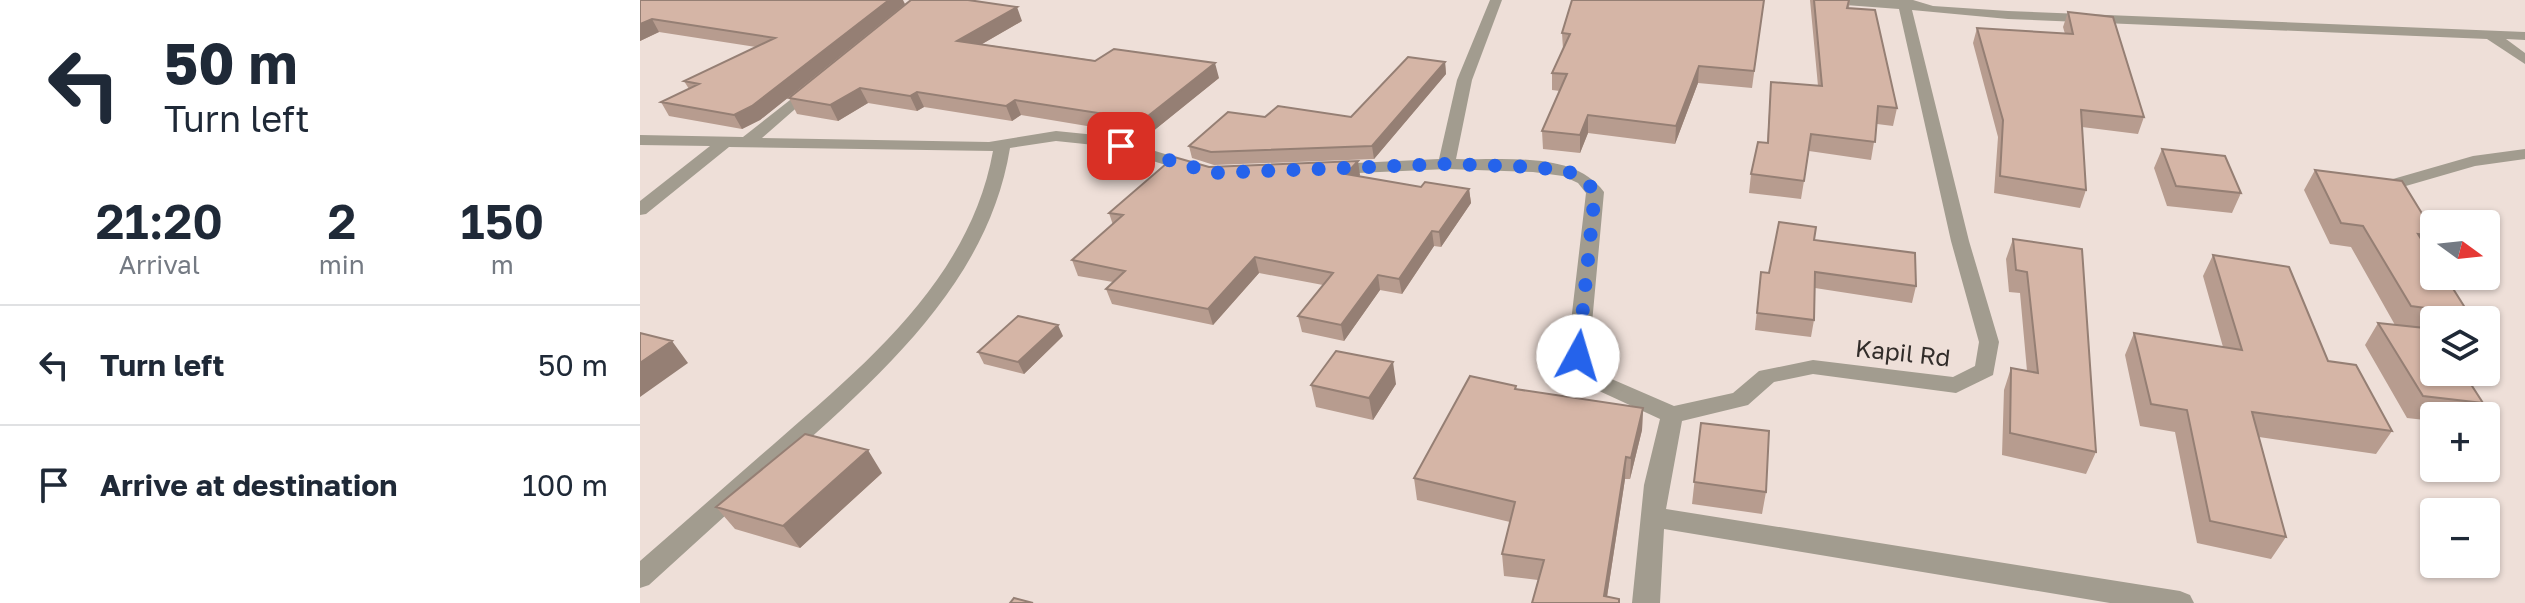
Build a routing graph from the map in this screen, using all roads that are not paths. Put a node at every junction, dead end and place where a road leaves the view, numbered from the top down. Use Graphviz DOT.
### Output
graph roads {
  1 [pos="1496,0"];
  2 [pos="1832,0"];
  3 [pos="1908,4"];
  4 [pos="2491,35"];
  5 [pos="2525,36"];
  6 [pos="2525,60"];
  7 [pos="825,76"];
  8 [pos="640,140"];
  9 [pos="725,142"];
  10 [pos="746,143"];
  11 [pos="1002,145"];
  12 [pos="2525,154"];
  13 [pos="1447,164"];
  14 [pos="1311,170"];
  15 [pos="1213,173"];
  16 [pos="2392,185"];
  17 [pos="640,210"];
  18 [pos="1672,415"];
  19 [pos="1653,517"];
  20 [pos="640,577"];
  21 [pos="1646,603"];
  22 [pos="2180,603"];
  1 -- 13 [label="street"];
  2 -- 3 [label="street"];
  3 -- 4 [label="street"];
  3 -- 18 [label="street, Kapil Rd"];
  4 -- 5 [label="street"];
  4 -- 6 [label="street"];
  7 -- 10 [label="street"];
  8 -- 9 [label="street"];
  9 -- 10 [label="street"];
  9 -- 17 [label="street"];
  10 -- 11 [label="street"];
  11 -- 15 [label="street"];
  11 -- 20 [label="street"];
  12 -- 16 [label="street"];
  13 -- 14 [label="street"];
  13 -- 18 [label="street"];
  18 -- 19 [label="street"];
  19 -- 21 [label="street"];
  19 -- 22 [label="street"];
}
